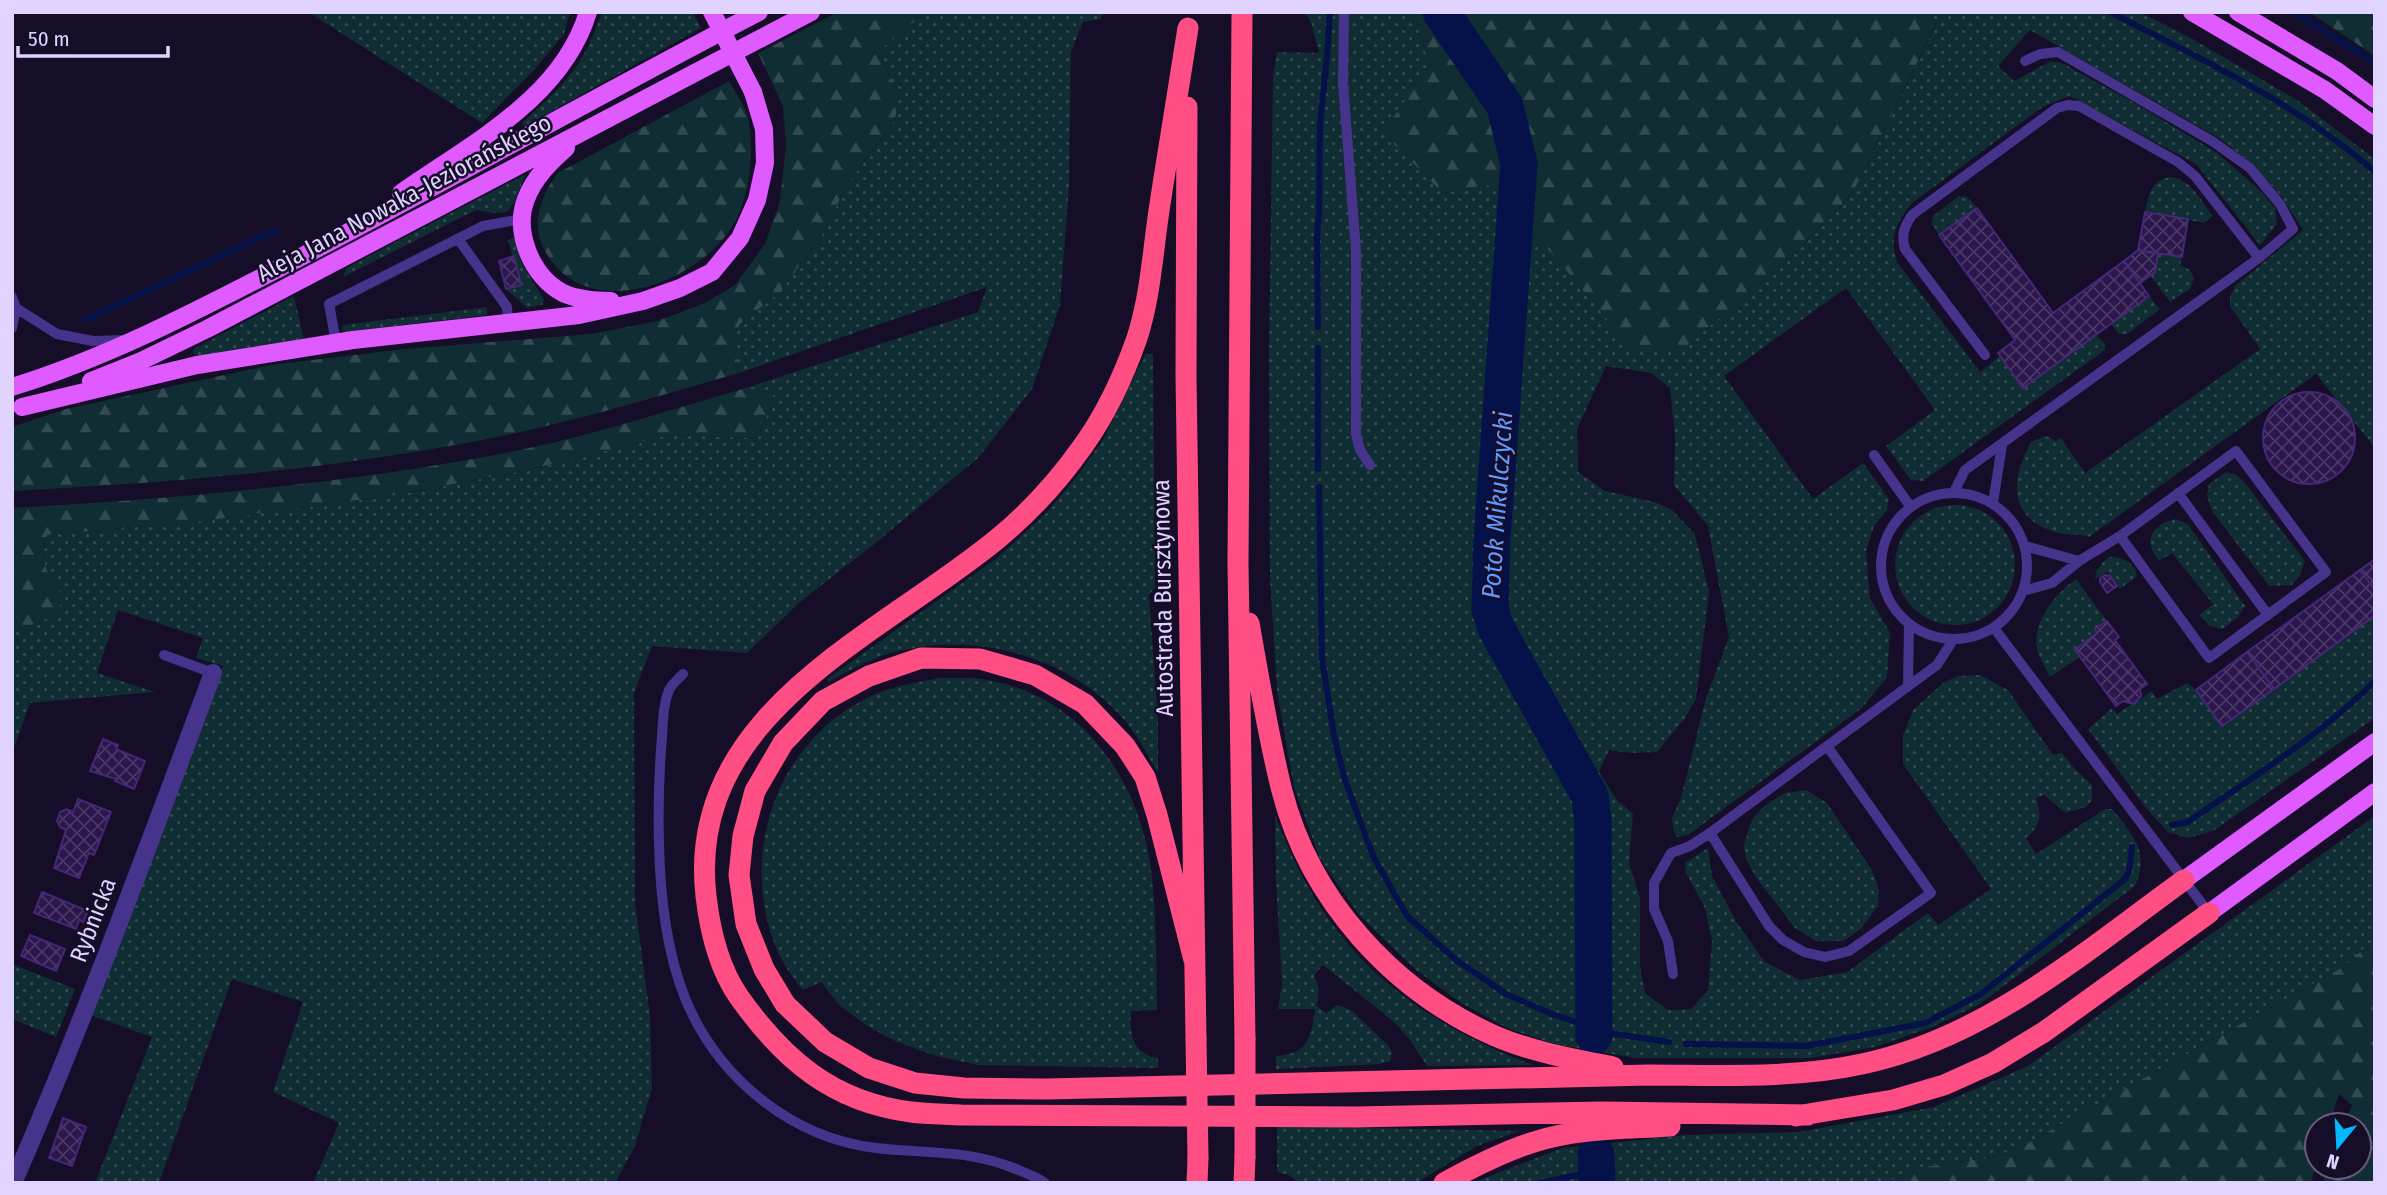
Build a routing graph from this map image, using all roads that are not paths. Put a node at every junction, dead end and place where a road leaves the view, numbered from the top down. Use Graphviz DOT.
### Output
graph roads {
  1 [pos="588,12"];
  2 [pos="712,12"];
  3 [pos="759,12"];
  4 [pos="811,12"];
  5 [pos="1344,12"];
  6 [pos="2192,12"];
  7 [pos="2238,12"];
  8 [pos="1188,20"];
  9 [pos="1241,21"];
  10 [pos="2025,61"];
  11 [pos="2325,90"];
  12 [pos="2375,99"];
  13 [pos="2375,126"];
  14 [pos="583,132"];
  15 [pos="2375,138"];
  16 [pos="522,219"];
  17 [pos="458,239"];
  18 [pos="335,240"];
  19 [pos="2259,258"];
  20 [pos="643,301"];
  21 [pos="14,302"];
  22 [pos="508,322"];
  23 [pos="12,328"];
  24 [pos="135,340"];
  25 [pos="336,342"];
  26 [pos="1985,355"];
  27 [pos="12,387"];
  28 [pos="17,408"];
  29 [pos="2002,445"];
  30 [pos="1874,455"];
  31 [pos="1370,465"];
  32 [pos="1954,492"];
  33 [pos="2178,493"];
  34 [pos="1993,503"];
  35 [pos="1910,506"];
  36 [pos="2120,536"];
  37 [pos="2025,546"];
  38 [pos="2079,561"];
  39 [pos="1238,563"];
  40 [pos="2023,591"];
  41 [pos="2268,615"];
  42 [pos="1909,625"];
  43 [pos="1994,628"];
  44 [pos="1954,640"];
  45 [pos="164,655"];
  46 [pos="213,673"];
  47 [pos="683,674"];
  48 [pos="1908,686"];
  49 [pos="2375,733"];
  50 [pos="2375,742"];
  51 [pos="1827,746"];
  52 [pos="2337,769"];
  53 [pos="2370,797"];
  54 [pos="1710,833"];
  55 [pos="2184,880"];
  56 [pos="2209,913"];
  57 [pos="1194,960"];
  58 [pos="1673,974"];
  59 [pos="1649,1075"];
  60 [pos="1808,1115"];
  61 [pos="13,1183"];
  62 [pos="1045,1183"];
  63 [pos="1197,1183"];
  64 [pos="1244,1183"];
  65 [pos="1444,1183"];
  1 -- 18 [label="main road"];
  2 -- 20 [label="main road, bridge"];
  3 -- 18 [label="main road, Aleja Jana Nowaka-Jeziorańskiego"];
  4 -- 14 [label="main road, Aleja Jana Nowaka-Jeziorańskiego"];
  5 -- 31 [label="lane"];
  6 -- 11 [label="main road"];
  7 -- 12 [label="main road"];
  8 -- 57 [label="highway, Autostrada Bursztynowa"];
  8 -- 60 [label="highway"];
  9 -- 39 [label="highway"];
  10 -- 19 [label="lane"];
  11 -- 13 [label="main road"];
  11 -- 15 [label="main road"];
  14 -- 16 [label="main road"];
  14 -- 28 [label="main road, Aleja Jana Nowaka-Jeziorańskiego"];
  16 -- 17 [label="lane"];
  16 -- 20 [label="main road"];
  17 -- 22 [label="lane"];
  17 -- 25 [label="lane"];
  18 -- 24 [label="main road, Aleja Jana Nowaka-Jeziorańskiego"];
  19 -- 26 [label="lane"];
  19 -- 29 [label="lane"];
  20 -- 22 [label="main road"];
  21 -- 23 [label="lane"];
  21 -- 24 [label="lane"];
  22 -- 25 [label="main road"];
  24 -- 27 [label="main road, Aleja Jana Nowaka-Jeziorańskiego"];
  25 -- 28 [label="main road"];
  29 -- 32 [label="lane"];
  29 -- 34 [label="lane"];
  30 -- 35 [label="lane"];
  32 -- 34 [label="lane"];
  32 -- 35 [label="lane"];
  33 -- 36 [label="lane"];
  33 -- 41 [label="lane"];
  33 -- 41 [label="lane"];
  34 -- 37 [label="lane"];
  35 -- 42 [label="lane"];
  36 -- 38 [label="lane"];
  36 -- 41 [label="lane"];
  37 -- 38 [label="lane"];
  37 -- 40 [label="lane"];
  38 -- 40 [label="lane"];
  39 -- 59 [label="highway"];
  39 -- 64 [label="highway, bridge"];
  40 -- 43 [label="lane"];
  42 -- 44 [label="lane"];
  42 -- 48 [label="lane"];
  43 -- 44 [label="lane"];
  43 -- 55 [label="lane"];
  44 -- 48 [label="lane"];
  45 -- 46 [label="lane"];
  46 -- 61 [label="street, Rybnicka"];
  47 -- 62 [label="lane"];
  48 -- 51 [label="lane"];
  49 -- 52 [label="main road"];
  50 -- 52 [label="main road"];
  51 -- 54 [label="lane"];
  51 -- 54 [label="lane"];
  52 -- 55 [label="main road"];
  53 -- 56 [label="main road"];
  54 -- 58 [label="lane"];
  55 -- 56 [label="lane"];
  55 -- 59 [label="highway"];
  56 -- 60 [label="highway"];
  57 -- 59 [label="highway"];
  57 -- 63 [label="highway, Autostrada Bursztynowa, bridge"];
  60 -- 65 [label="highway"];
}
